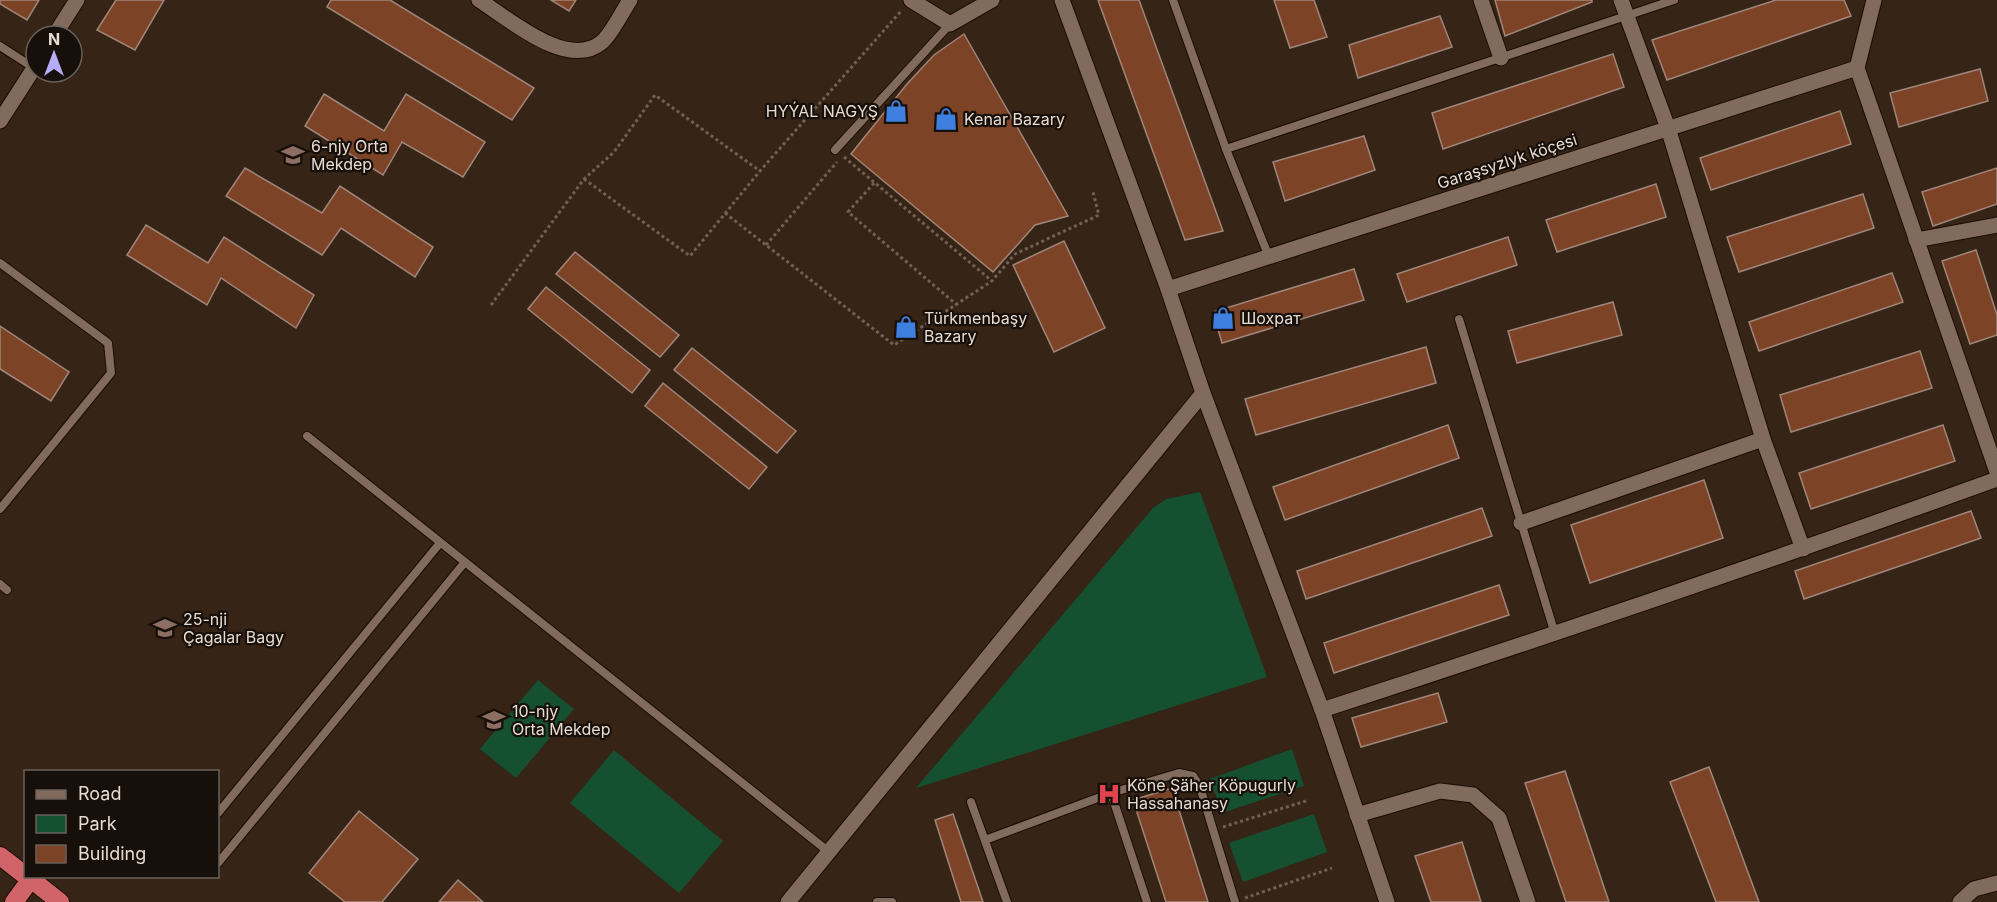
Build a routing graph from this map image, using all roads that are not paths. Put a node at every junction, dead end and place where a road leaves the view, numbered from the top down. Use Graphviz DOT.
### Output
graph roads {
  1 [pos="77,0"];
  2 [pos="479,0"];
  3 [pos="630,0"];
  4 [pos="911,0"];
  5 [pos="992,0"];
  6 [pos="1062,0"];
  7 [pos="1173,0"];
  8 [pos="1481,0"];
  9 [pos="1621,0"];
  10 [pos="1674,0"];
  11 [pos="1874,0"];
  12 [pos="1626,16"];
  13 [pos="62,24"];
  14 [pos="950,24"];
  15 [pos="0,46"];
  16 [pos="1501,58"];
  17 [pos="24,60"];
  18 [pos="1857,68"];
  19 [pos="24,84"];
  20 [pos="0,122"];
  21 [pos="1668,129"];
  22 [pos="1226,149"];
  23 [pos="836,150"];
  24 [pos="1997,225"];
  25 [pos="1917,240"];
  26 [pos="1269,257"];
  27 [pos="0,263"];
  28 [pos="1168,289"];
  29 [pos="1459,319"];
  30 [pos="1203,393"];
  31 [pos="306,436"];
  32 [pos="1763,439"];
  33 [pos="1997,472"];
  34 [pos="1997,479"];
  35 [pos="0,509"];
  36 [pos="1521,523"];
  37 [pos="440,543"];
  38 [pos="1803,549"];
  39 [pos="465,562"];
  40 [pos="1555,634"];
  41 [pos="1322,710"];
  42 [pos="1111,793"];
  43 [pos="971,802"];
  44 [pos="219,812"];
  45 [pos="1357,815"];
  46 [pos="985,840"];
  47 [pos="829,852"];
  48 [pos="0,856"];
  49 [pos="219,862"];
  50 [pos="24,874"];
  51 [pos="27,878"];
  52 [pos="29,878"];
  53 [pos="1997,883"];
  54 [pos="0,897"];
  55 [pos="6,902"];
  56 [pos="14,902"];
  57 [pos="60,902"];
  58 [pos="788,902"];
  59 [pos="877,902"];
  60 [pos="892,902"];
  61 [pos="1007,902"];
  62 [pos="1147,902"];
  63 [pos="1235,902"];
  64 [pos="1387,902"];
  65 [pos="1528,902"];
  66 [pos="1960,902"];
  1 -- 13 [label="street"];
  2 -- 3 [label="street"];
  4 -- 14 [label="street"];
  5 -- 14 [label="street"];
  6 -- 28 [label="street"];
  7 -- 22 [label="lane"];
  8 -- 16 [label="street"];
  9 -- 12 [label="street"];
  10 -- 12 [label="lane"];
  11 -- 18 [label="street"];
  12 -- 16 [label="lane"];
  12 -- 21 [label="street"];
  14 -- 23 [label="lane"];
  15 -- 17 [label="lane"];
  16 -- 22 [label="lane"];
  18 -- 21 [label="street, Garaşsyzlyk köçesi"];
  18 -- 25 [label="street"];
  19 -- 20 [label="street"];
  21 -- 26 [label="street, Garaşsyzlyk köçesi"];
  21 -- 32 [label="street"];
  22 -- 26 [label="lane"];
  24 -- 25 [label="street"];
  25 -- 33 [label="street"];
  26 -- 28 [label="street, Garaşsyzlyk köçesi"];
  27 -- 35 [label="lane"];
  28 -- 30 [label="street"];
  29 -- 36 [label="lane"];
  30 -- 41 [label="street"];
  30 -- 47 [label="street"];
  31 -- 37 [label="lane"];
  32 -- 36 [label="street"];
  32 -- 38 [label="street"];
  34 -- 38 [label="street"];
  36 -- 40 [label="lane"];
  37 -- 39 [label="lane"];
  37 -- 44 [label="lane"];
  38 -- 40 [label="street"];
  39 -- 47 [label="lane"];
  39 -- 49 [label="lane"];
  40 -- 41 [label="street"];
  41 -- 45 [label="street"];
  42 -- 46 [label="lane"];
  42 -- 62 [label="lane"];
  42 -- 63 [label="lane"];
  43 -- 46 [label="lane"];
  45 -- 64 [label="street"];
  45 -- 65 [label="street"];
  46 -- 61 [label="lane"];
  47 -- 58 [label="street"];
  48 -- 50 [label="highway"];
  51 -- 56 [label="highway"];
  52 -- 57 [label="highway"];
  53 -- 66 [label="street"];
  54 -- 55 [label="highway"];
  59 -- 60 [label="lane"];
}
